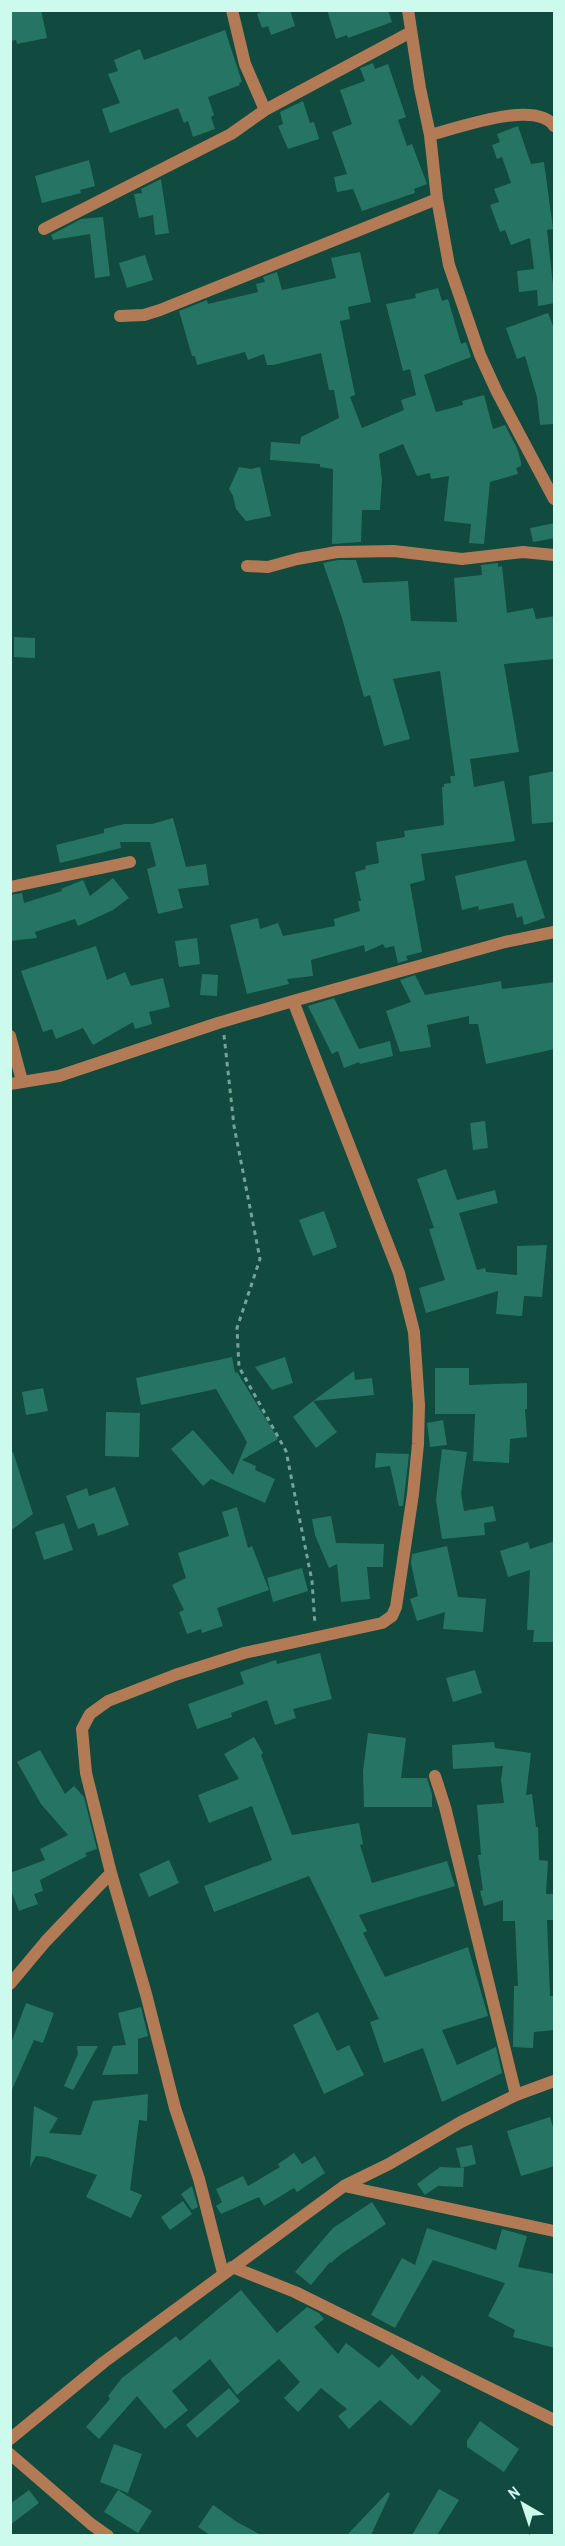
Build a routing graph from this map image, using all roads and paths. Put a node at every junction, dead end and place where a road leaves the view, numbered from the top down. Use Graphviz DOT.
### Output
graph roads {
  1 [pos="232,10"];
  2 [pos="408,10"];
  3 [pos="411,32"];
  4 [pos="265,110"];
  5 [pos="555,126"];
  6 [pos="430,135"];
  7 [pos="436,199"];
  8 [pos="44,228"];
  9 [pos="120,316"];
  10 [pos="555,499"];
  11 [pos="555,555"];
  12 [pos="247,566"];
  13 [pos="130,862"];
  14 [pos="10,887"];
  15 [pos="555,932"];
  16 [pos="293,1001"];
  17 [pos="218,1023"];
  18 [pos="10,1036"];
  19 [pos="16,1082"];
  20 [pos="316,1638"];
  21 [pos="435,1776"];
  22 [pos="111,1873"];
  23 [pos="10,1984"];
  24 [pos="555,2081"];
  25 [pos="516,2095"];
  26 [pos="344,2187"];
  27 [pos="555,2231"];
  28 [pos="228,2270"];
  29 [pos="555,2420"];
  30 [pos="10,2439"];
  31 [pos="10,2454"];
  32 [pos="108,2535"];
  1 -- 4 [label="street"];
  2 -- 3 [label="street"];
  3 -- 4 [label="street"];
  3 -- 6 [label="street"];
  4 -- 8 [label="street"];
  5 -- 6 [label="street"];
  6 -- 7 [label="street"];
  7 -- 9 [label="street"];
  7 -- 10 [label="street"];
  11 -- 12 [label="street"];
  13 -- 14 [label="street"];
  15 -- 16 [label="street"];
  16 -- 17 [label="street"];
  16 -- 20 [label="street"];
  17 -- 19 [label="street"];
  17 -- 20 [label="path"];
  18 -- 19 [label="street"];
  20 -- 22 [label="street"];
  21 -- 25 [label="street"];
  22 -- 23 [label="street"];
  22 -- 28 [label="street"];
  24 -- 25 [label="street"];
  25 -- 26 [label="street"];
  26 -- 27 [label="street"];
  26 -- 28 [label="street"];
  28 -- 29 [label="street"];
  28 -- 30 [label="street"];
  31 -- 32 [label="street"];
}
